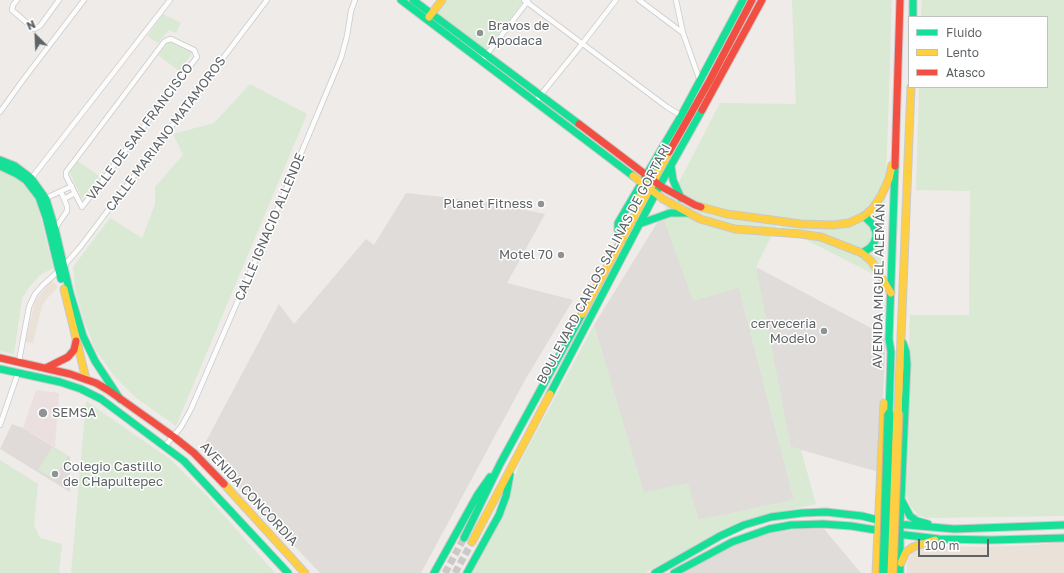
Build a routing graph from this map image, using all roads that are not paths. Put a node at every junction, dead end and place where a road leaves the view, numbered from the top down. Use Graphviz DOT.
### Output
graph roads {
  1 [pos="17,0"];
  2 [pos="59,0"];
  3 [pos="84,0"];
  4 [pos="170,0"];
  5 [pos="267,0"];
  6 [pos="355,0"];
  7 [pos="401,0"];
  8 [pos="413,0"];
  9 [pos="442,0"];
  10 [pos="616,0"];
  11 [pos="639,0"];
  12 [pos="676,0"];
  13 [pos="743,0"];
  14 [pos="752,0"];
  15 [pos="762,0"];
  16 [pos="900,0"];
  17 [pos="913,0"];
  18 [pos="527,1"];
  19 [pos="913,16"];
  20 [pos="429,17"];
  21 [pos="683,33"];
  22 [pos="582,44"];
  23 [pos="484,58"];
  24 [pos="704,83"];
  25 [pos="911,88"];
  26 [pos="542,96"];
  27 [pos="535,102"];
  28 [pos="0,112"];
  29 [pos="684,118"];
  30 [pos="896,137"];
  31 [pos="656,159"];
  32 [pos="0,160"];
  33 [pos="0,166"];
  34 [pos="671,166"];
  35 [pos="634,167"];
  36 [pos="30,180"];
  37 [pos="651,185"];
  38 [pos="72,186"];
  39 [pos="61,192"];
  40 [pos="75,193"];
  41 [pos="681,198"];
  42 [pos="64,199"];
  43 [pos="43,200"];
  44 [pos="688,213"];
  45 [pos="864,216"];
  46 [pos="637,220"];
  47 [pos="52,232"];
  48 [pos="622,240"];
  49 [pos="862,253"];
  50 [pos="61,269"];
  51 [pos="891,293"];
  52 [pos="900,338"];
  53 [pos="889,339"];
  54 [pos="76,341"];
  55 [pos="895,352"];
  56 [pos="0,358"];
  57 [pos="19,361"];
  58 [pos="0,368"];
  59 [pos="46,368"];
  60 [pos="18,373"];
  61 [pos="86,379"];
  62 [pos="120,398"];
  63 [pos="101,399"];
  64 [pos="0,425"];
  65 [pos="174,437"];
  66 [pos="166,446"];
  67 [pos="500,464"];
  68 [pos="511,470"];
  69 [pos="880,486"];
  70 [pos="902,488"];
  71 [pos="901,500"];
  72 [pos="878,520"];
  73 [pos="900,524"];
  74 [pos="1064,525"];
  75 [pos="954,529"];
  76 [pos="878,531"];
  77 [pos="900,534"];
  78 [pos="1064,538"];
  79 [pos="939,539"];
  80 [pos="877,554"];
  81 [pos="900,555"];
  82 [pos="900,569"];
  83 [pos="288,573"];
  84 [pos="305,573"];
  85 [pos="434,573"];
  86 [pos="467,573"];
  87 [pos="656,573"];
  88 [pos="674,573"];
  89 [pos="876,573"];
  90 [pos="884,573"];
  91 [pos="892,573"];
  1 -- 2 [label="street"];
  3 -- 28 [label="street"];
  4 -- 36 [label="street"];
  5 -- 50 [label="street, CALLE MARIANO MATAMOROS"];
  6 -- 65 [label="street, CALLE IGNACIO ALLENDE"];
  7 -- 20 [label="main road"];
  8 -- 20 [label="main road"];
  9 -- 20 [label="main road"];
  10 -- 22 [label="street"];
  11 -- 21 [label="street"];
  12 -- 21 [label="street"];
  13 -- 24 [label="main road"];
  14 -- 24 [label="main road, BOULEVARD CARLOS SALINAS DE GORTARI"];
  15 -- 34 [label="main road, BOULEVARD CARLOS SALINAS DE GORTARI"];
  16 -- 30 [label="main road, AVENIDA MIGUEL ALEMÁN"];
  17 -- 19 [label="main road"];
  18 -- 22 [label="street"];
  18 -- 23 [label="street"];
  20 -- 23 [label="main road"];
  21 -- 24 [label="street"];
  22 -- 26 [label="street"];
  22 -- 29 [label="street"];
  23 -- 26 [label="main road"];
  23 -- 27 [label="main road"];
  24 -- 29 [label="main road, BOULEVARD CARLOS SALINAS DE GORTARI"];
  25 -- 52 [label="main road, AVENIDA MIGUEL ALEMÁN"];
  26 -- 27 [label="street"];
  26 -- 35 [label="main road"];
  27 -- 37 [label="main road"];
  29 -- 31 [label="main road"];
  29 -- 37 [label="main road, BOULEVARD CARLOS SALINAS DE GORTARI"];
  30 -- 45 [label="main road"];
  30 -- 51 [label="main road, AVENIDA MIGUEL ALEMÁN"];
  31 -- 35 [label="main road"];
  31 -- 37 [label="main road"];
  32 -- 36 [label="main road"];
  33 -- 36 [label="main road"];
  34 -- 37 [label="main road, BOULEVARD CARLOS SALINAS DE GORTARI"];
  34 -- 41 [label="main road"];
  35 -- 37 [label="main road"];
  36 -- 43 [label="main road"];
  37 -- 41 [label="main road"];
  37 -- 44 [label="main road"];
  37 -- 46 [label="main road, BOULEVARD CARLOS SALINAS DE GORTARI"];
  37 -- 46 [label="main road"];
  37 -- 48 [label="main road"];
  38 -- 39 [label="street"];
  38 -- 40 [label="street, VALLE DE SAN FRANCISCO"];
  38 -- 40 [label="street, VALLE DE SAN FRANCISCO"];
  39 -- 42 [label="street"];
  39 -- 43 [label="street"];
  40 -- 42 [label="street"];
  41 -- 45 [label="main road"];
  42 -- 47 [label="street"];
  43 -- 47 [label="main road"];
  44 -- 46 [label="main road"];
  44 -- 49 [label="main road"];
  45 -- 49 [label="main road"];
  46 -- 48 [label="main road, BOULEVARD CARLOS SALINAS DE GORTARI"];
  46 -- 68 [label="main road, BOULEVARD CARLOS SALINAS DE GORTARI"];
  47 -- 50 [label="main road"];
  48 -- 67 [label="main road, BOULEVARD CARLOS SALINAS DE GORTARI"];
  49 -- 51 [label="main road"];
  50 -- 54 [label="main road"];
  50 -- 57 [label="street, CALLE MARIANO MATAMOROS"];
  50 -- 62 [label="main road"];
  51 -- 53 [label="main road, AVENIDA MIGUEL ALEMÁN"];
  52 -- 55 [label="main road, AVENIDA MIGUEL ALEMÁN"];
  52 -- 70 [label="main road"];
  53 -- 55 [label="main road, AVENIDA MIGUEL ALEMÁN"];
  53 -- 69 [label="main road"];
  54 -- 59 [label="main road"];
  54 -- 61 [label="main road"];
  55 -- 90 [label="main road, AVENIDA MIGUEL ALEMÁN, bridge"];
  55 -- 91 [label="main road, AVENIDA MIGUEL ALEMÁN, bridge"];
  56 -- 57 [label="main road, AVENIDA CONCORDIA"];
  57 -- 58 [label="main road"];
  57 -- 59 [label="main road, AVENIDA CONCORDIA"];
  58 -- 60 [label="main road, AVENIDA CONCORDIA"];
  59 -- 61 [label="main road, AVENIDA CONCORDIA"];
  60 -- 63 [label="main road, AVENIDA CONCORDIA"];
  60 -- 64 [label="street"];
  61 -- 62 [label="main road, AVENIDA CONCORDIA"];
  61 -- 63 [label="main road"];
  62 -- 65 [label="main road, AVENIDA CONCORDIA"];
  63 -- 66 [label="main road, AVENIDA CONCORDIA"];
  65 -- 66 [label="street, CALLE IGNACIO ALLENDE"];
  65 -- 84 [label="main road, AVENIDA CONCORDIA"];
  66 -- 83 [label="main road, AVENIDA CONCORDIA"];
  67 -- 68 [label="main road, BOULEVARD CARLOS SALINAS DE GORTARI"];
  67 -- 85 [label="main road"];
  68 -- 86 [label="main road"];
  69 -- 70 [label="main road"];
  69 -- 72 [label="main road"];
  70 -- 71 [label="main road"];
  71 -- 73 [label="main road"];
  71 -- 75 [label="main road"];
  72 -- 73 [label="main road"];
  72 -- 76 [label="main road"];
  72 -- 87 [label="main road"];
  73 -- 75 [label="main road"];
  73 -- 77 [label="main road"];
  74 -- 75 [label="main road"];
  76 -- 77 [label="main road"];
  76 -- 80 [label="main road"];
  76 -- 88 [label="main road"];
  77 -- 79 [label="main road"];
  77 -- 81 [label="main road"];
  78 -- 79 [label="main road"];
  79 -- 82 [label="main road"];
  80 -- 81 [label="main road"];
  80 -- 89 [label="main road"];
  81 -- 82 [label="main road"];
}
